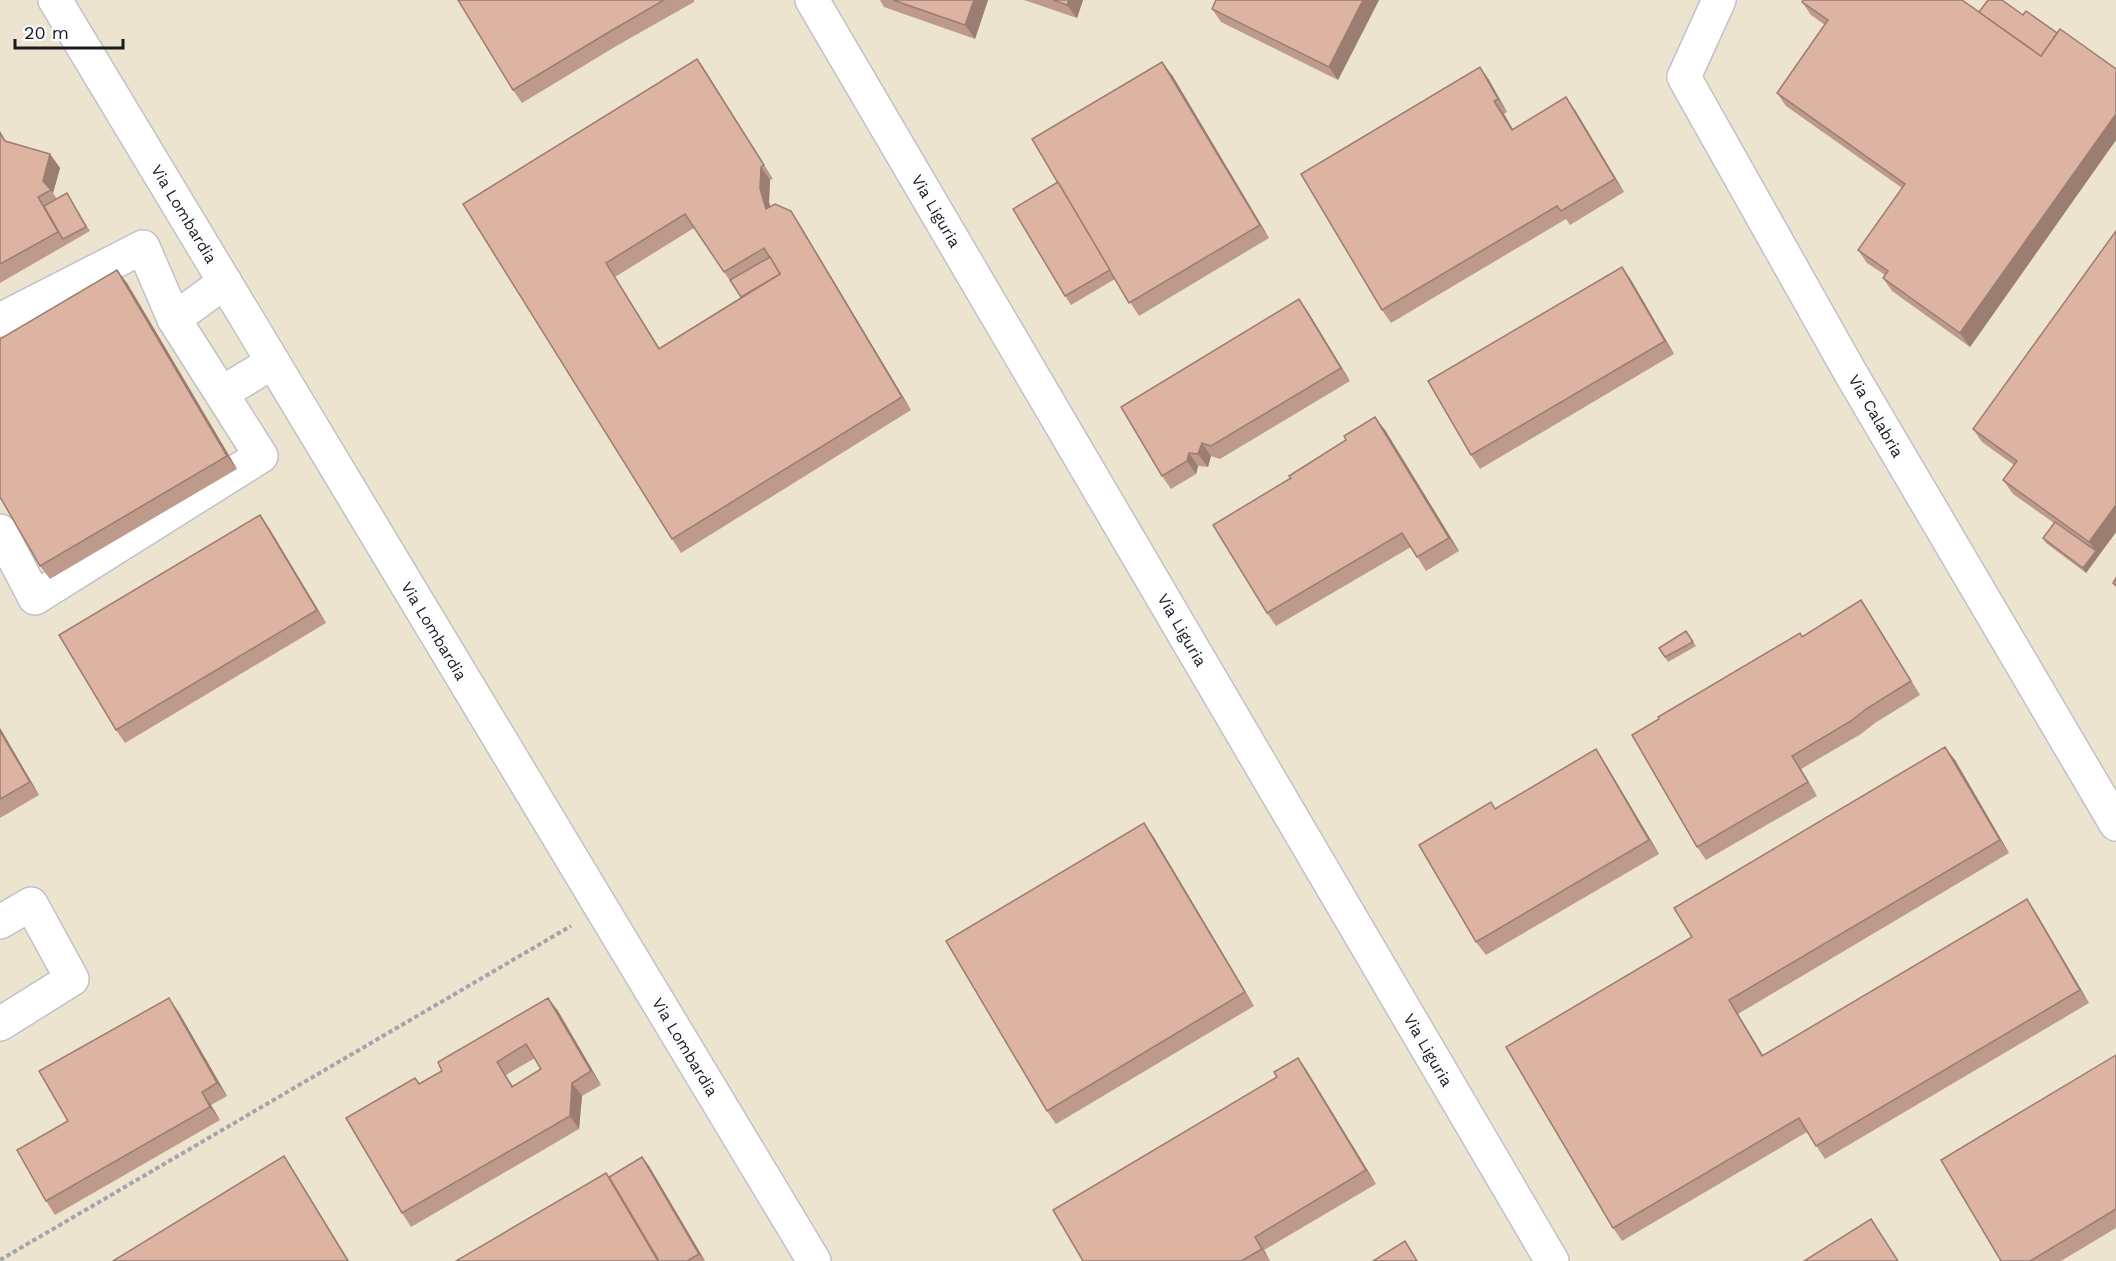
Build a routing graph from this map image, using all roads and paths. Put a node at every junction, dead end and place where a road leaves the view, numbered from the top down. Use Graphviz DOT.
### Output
graph roads {
  1 [pos="55,0"];
  2 [pos="812,0"];
  3 [pos="1719,0"];
  4 [pos="225,282"];
  5 [pos="174,319"];
  6 [pos="0,320"];
  7 [pos="273,362"];
  8 [pos="222,393"];
  9 [pos="0,531"];
  10 [pos="2116,824"];
  11 [pos="601,908"];
  12 [pos="0,922"];
  13 [pos="0,1024"];
  14 [pos="0,1260"];
  15 [pos="814,1261"];
  16 [pos="1552,1261"];
  1 -- 4 [label="street, Via Lombardia"];
  2 -- 16 [label="street, Via Liguria"];
  3 -- 10 [label="street, Via Calabria"];
  4 -- 5 [label="street"];
  4 -- 7 [label="street, Via Lombardia"];
  5 -- 6 [label="street"];
  5 -- 8 [label="street"];
  7 -- 8 [label="street"];
  7 -- 11 [label="street, Via Lombardia"];
  8 -- 9 [label="street"];
  11 -- 14 [label="path"];
  11 -- 15 [label="street, Via Lombardia"];
  12 -- 13 [label="street"];
}
